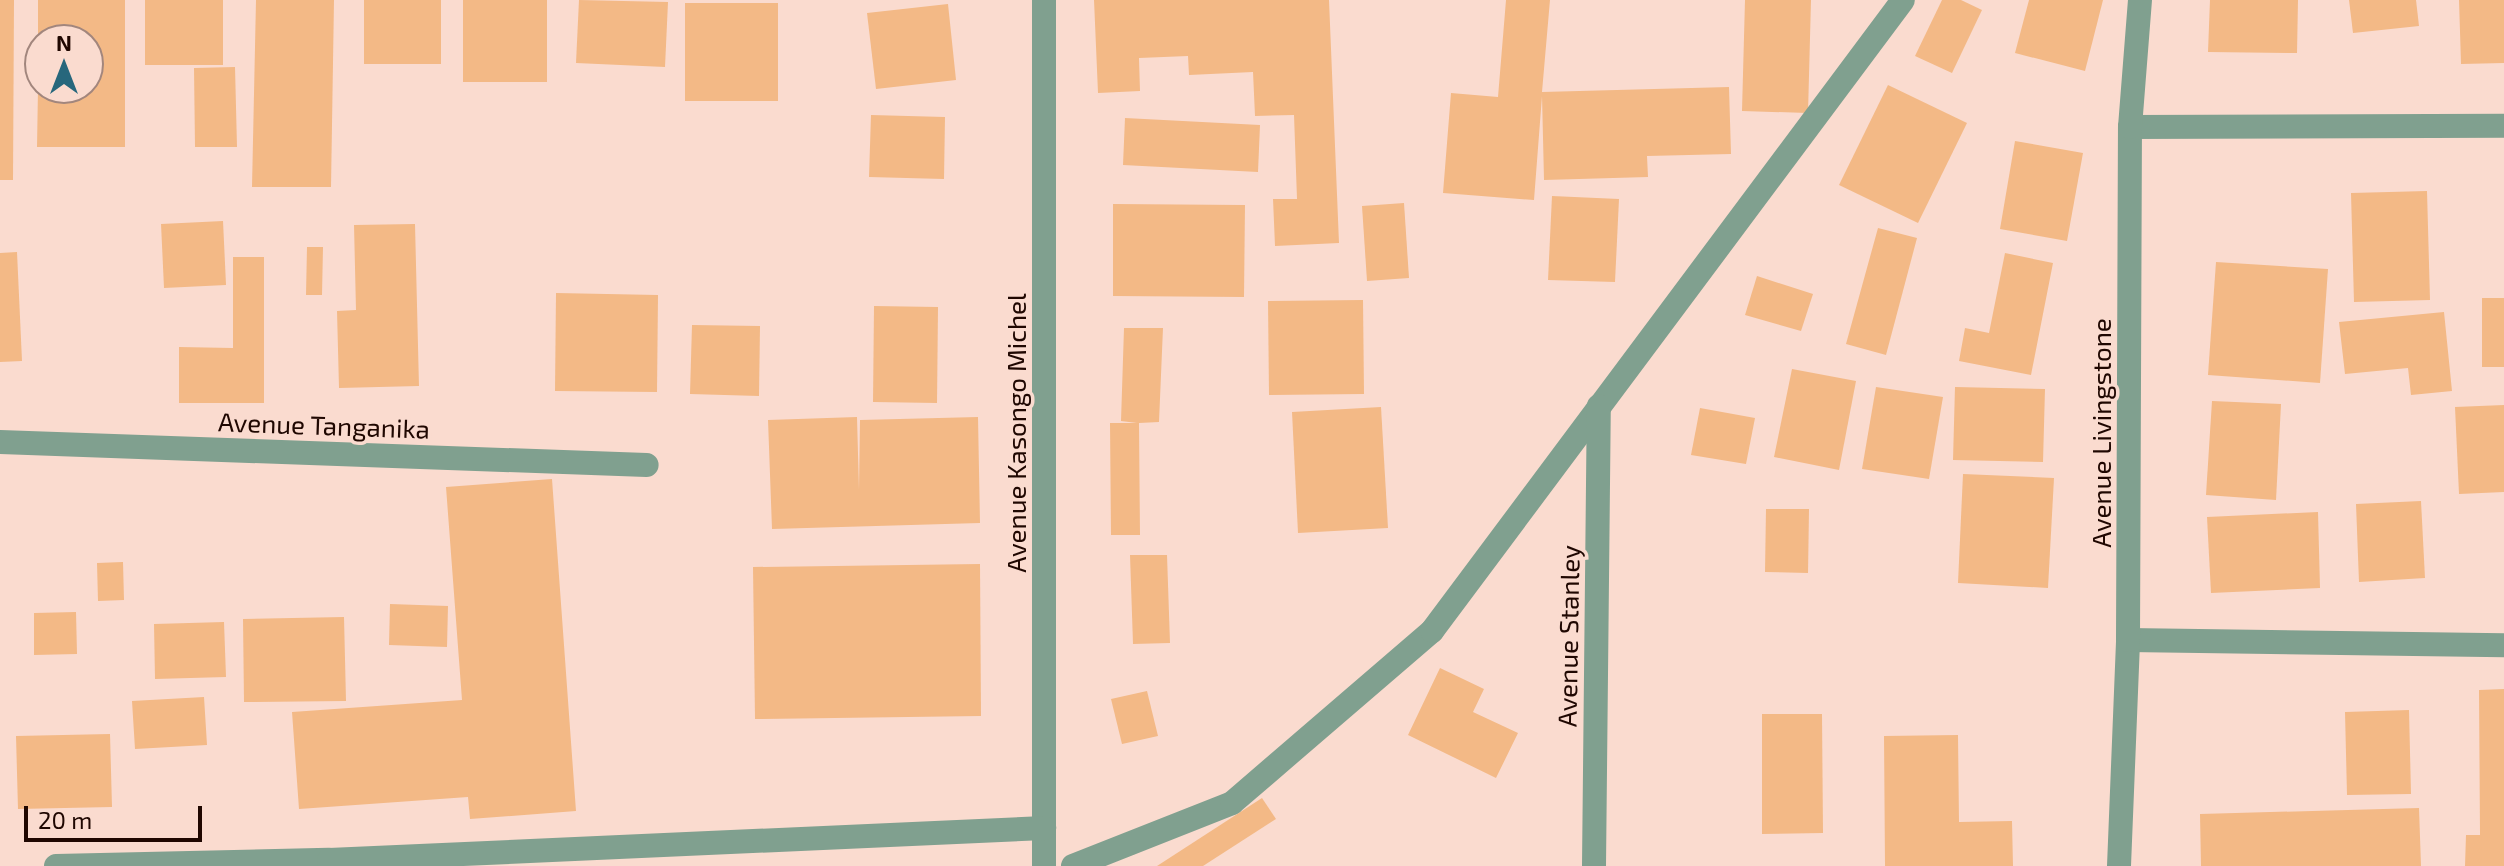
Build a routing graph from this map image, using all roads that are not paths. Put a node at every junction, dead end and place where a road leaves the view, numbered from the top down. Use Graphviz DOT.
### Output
graph roads {
  1 [pos="1044,0"];
  2 [pos="1903,0"];
  3 [pos="2140,0"];
  4 [pos="2504,126"];
  5 [pos="2130,127"];
  6 [pos="1599,406"];
  7 [pos="0,442"];
  8 [pos="647,465"];
  9 [pos="2128,640"];
  10 [pos="2504,645"];
  11 [pos="1044,828"];
  12 [pos="56,866"];
  13 [pos="1044,866"];
  14 [pos="1073,866"];
  15 [pos="1594,866"];
  16 [pos="2119,866"];
  1 -- 11 [label="street, Avenue Kasongo Michel"];
  2 -- 6 [label="street"];
  3 -- 5 [label="street, Avenue Livingstone"];
  4 -- 5 [label="street"];
  5 -- 9 [label="street, Avenue Livingstone"];
  6 -- 14 [label="street"];
  6 -- 15 [label="street, Avenue Stanley"];
  7 -- 8 [label="street, Avenue Tanganika"];
  9 -- 10 [label="street"];
  9 -- 16 [label="street, Avenue Livingstone"];
  11 -- 12 [label="street"];
  11 -- 13 [label="street, Avenue Kasongo Michel"];
}
